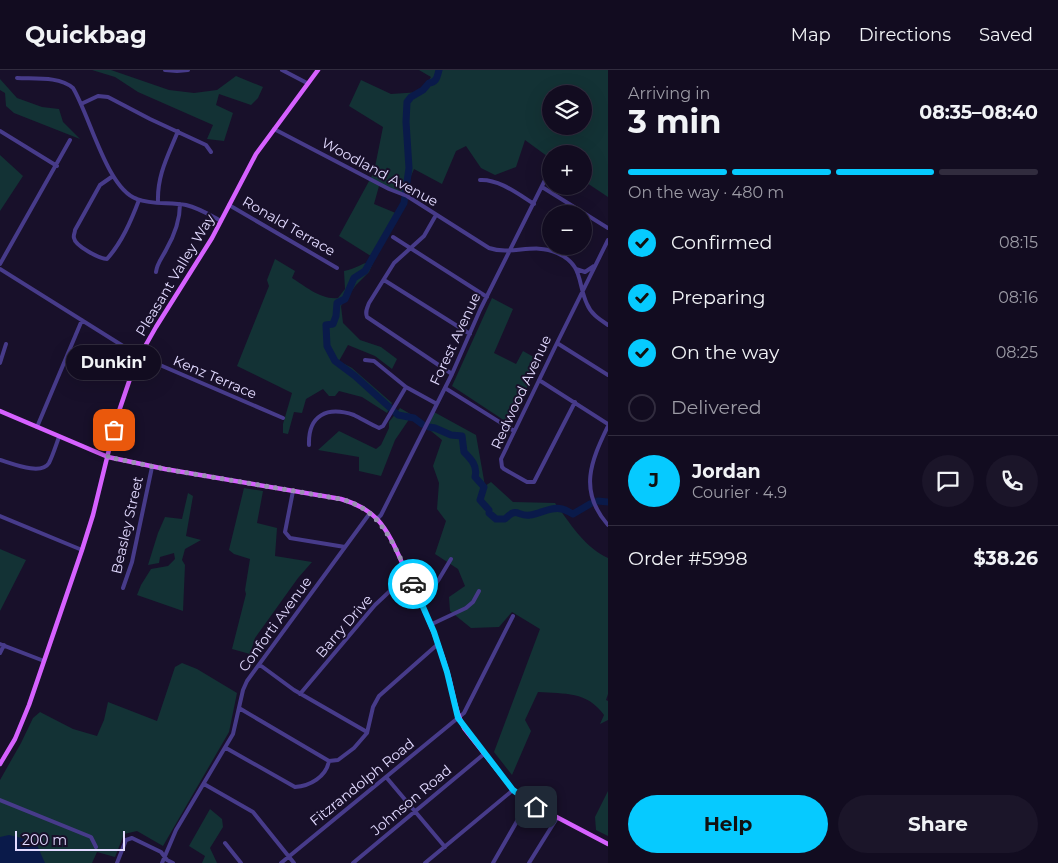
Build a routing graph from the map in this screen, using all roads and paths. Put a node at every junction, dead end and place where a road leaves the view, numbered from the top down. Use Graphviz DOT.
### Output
graph roads {
  1 [pos="165,70"];
  2 [pos="188,70"];
  3 [pos="282,70"];
  4 [pos="318,70"];
  5 [pos="17,78"];
  6 [pos="308,83"];
  7 [pos="81,104"];
  8 [pos="274,129"];
  9 [pos="0,131"];
  10 [pos="178,131"];
  11 [pos="70,140"];
  12 [pos="211,152"];
  13 [pos="57,166"];
  14 [pos="113,176"];
  15 [pos="480,180"];
  16 [pos="542,187"];
  17 [pos="555,195"];
  18 [pos="139,200"];
  19 [pos="158,202"];
  20 [pos="180,204"];
  21 [pos="534,204"];
  22 [pos="229,205"];
  23 [pos="436,214"];
  24 [pos="221,221"];
  25 [pos="608,228"];
  26 [pos="393,237"];
  27 [pos="516,239"];
  28 [pos="608,240"];
  29 [pos="411,248"];
  30 [pos="527,249"];
  31 [pos="510,251"];
  32 [pos="0,264"];
  33 [pos="596,265"];
  34 [pos="337,268"];
  35 [pos="0,269"];
  36 [pos="575,269"];
  37 [pos="156,272"];
  38 [pos="384,280"];
  39 [pos="583,291"];
  40 [pos="487,297"];
  41 [pos="82,320"];
  42 [pos="608,325"];
  43 [pos="470,334"];
  44 [pos="557,343"];
  45 [pos="6,344"];
  46 [pos="139,356"];
  47 [pos="365,360"];
  48 [pos="0,363"];
  49 [pos="452,374"];
  50 [pos="608,375"];
  51 [pos="539,380"];
  52 [pos="406,387"];
  53 [pos="445,388"];
  54 [pos="575,402"];
  55 [pos="437,404"];
  56 [pos="0,411"];
  57 [pos="283,418"];
  58 [pos="608,425"];
  59 [pos="37,427"];
  60 [pos="514,431"];
  61 [pos="59,437"];
  62 [pos="309,444"];
  63 [pos="108,457"];
  64 [pos="0,460"];
  65 [pos="152,467"];
  66 [pos="294,491"];
  67 [pos="370,513"];
  68 [pos="0,516"];
  69 [pos="377,519"];
  70 [pos="608,525"];
  71 [pos="345,547"];
  72 [pos="82,550"];
  73 [pos="451,559"];
  74 [pos="411,580"];
  75 [pos="123,588"];
  76 [pos="479,591"];
  77 [pos="422,603"];
  78 [pos="513,616"];
  79 [pos="432,624"];
  80 [pos="2,644"];
  81 [pos="438,644"];
  82 [pos="0,653"];
  83 [pos="44,661"];
  84 [pos="260,665"];
  85 [pos="300,694"];
  86 [pos="239,708"];
  87 [pos="458,718"];
  88 [pos="368,732"];
  89 [pos="226,748"];
  90 [pos="484,754"];
  91 [pos="329,761"];
  92 [pos="0,764"];
  93 [pos="386,777"];
  94 [pos="204,784"];
  95 [pos="513,790"];
  96 [pos="0,800"];
  97 [pos="528,802"];
  98 [pos="415,812"];
  99 [pos="557,818"];
  100 [pos="225,843"];
  101 [pos="608,844"];
  102 [pos="96,847"];
  103 [pos="445,847"];
  104 [pos="289,856"];
  105 [pos="164,857"];
  106 [pos="117,863"];
  107 [pos="162,863"];
  108 [pos="173,863"];
  109 [pos="242,863"];
  110 [pos="281,863"];
  111 [pos="294,863"];
  112 [pos="353,863"];
  113 [pos="425,863"];
  114 [pos="493,863"];
  115 [pos="529,863"];
  1 -- 2 [label="street"];
  3 -- 6 [label="street"];
  4 -- 6 [label="main road, Pleasant Valley Way"];
  5 -- 7 [label="street"];
  6 -- 8 [label="main road, Pleasant Valley Way"];
  7 -- 10 [label="street"];
  7 -- 14 [label="street"];
  8 -- 22 [label="main road, Pleasant Valley Way"];
  8 -- 23 [label="street, Woodland Avenue"];
  9 -- 13 [label="street"];
  10 -- 12 [label="street"];
  10 -- 19 [label="street"];
  11 -- 13 [label="street"];
  13 -- 32 [label="street"];
  14 -- 18 [label="street"];
  14 -- 18 [label="street"];
  15 -- 21 [label="street"];
  16 -- 21 [label="street, Forest Avenue"];
  17 -- 25 [label="street"];
  18 -- 19 [label="street"];
  19 -- 20 [label="street"];
  20 -- 24 [label="street"];
  20 -- 37 [label="street"];
  21 -- 27 [label="street, Forest Avenue"];
  22 -- 24 [label="main road, Pleasant Valley Way"];
  22 -- 34 [label="street, Ronald Terrace"];
  23 -- 29 [label="street"];
  23 -- 31 [label="street, Woodland Avenue"];
  24 -- 46 [label="main road, Pleasant Valley Way"];
  26 -- 29 [label="street"];
  27 -- 30 [label="street"];
  27 -- 31 [label="street, Forest Avenue"];
  28 -- 33 [label="street, Redwood Avenue"];
  29 -- 38 [label="street"];
  29 -- 40 [label="street"];
  30 -- 31 [label="street, Woodland Avenue"];
  30 -- 36 [label="street, Woodland Avenue"];
  31 -- 40 [label="street, Forest Avenue"];
  33 -- 36 [label="street"];
  33 -- 39 [label="street, Redwood Avenue"];
  35 -- 41 [label="street, Kenz Terrace"];
  36 -- 39 [label="street, Woodland Avenue"];
  38 -- 43 [label="street"];
  38 -- 49 [label="street"];
  39 -- 42 [label="street, Woodland Avenue"];
  39 -- 44 [label="street, Redwood Avenue"];
  40 -- 43 [label="street, Forest Avenue"];
  41 -- 46 [label="street, Kenz Terrace"];
  41 -- 59 [label="street"];
  43 -- 49 [label="street, Forest Avenue"];
  44 -- 50 [label="street"];
  44 -- 51 [label="street, Redwood Avenue"];
  45 -- 48 [label="street"];
  46 -- 57 [label="street, Kenz Terrace"];
  46 -- 63 [label="main road, Pleasant Valley Way"];
  47 -- 52 [label="street"];
  49 -- 53 [label="street, Forest Avenue"];
  51 -- 54 [label="street"];
  51 -- 60 [label="street, Redwood Avenue"];
  52 -- 55 [label="street"];
  52 -- 62 [label="street"];
  53 -- 55 [label="street, Forest Avenue"];
  53 -- 60 [label="street"];
  54 -- 58 [label="street"];
  54 -- 60 [label="street, Redwood Avenue"];
  55 -- 69 [label="street, Forest Avenue"];
  56 -- 59 [label="main road"];
  58 -- 70 [label="street"];
  59 -- 61 [label="main road"];
  61 -- 63 [label="main road"];
  61 -- 64 [label="street"];
  63 -- 65 [label="main road"];
  63 -- 72 [label="main road, Pleasant Valley Way"];
  65 -- 66 [label="main road"];
  65 -- 75 [label="street, Beasley Street"];
  66 -- 67 [label="main road"];
  66 -- 71 [label="street"];
  67 -- 69 [label="main road"];
  67 -- 71 [label="street, Conforti Avenue"];
  68 -- 72 [label="street"];
  69 -- 74 [label="main road"];
  71 -- 84 [label="street, Conforti Avenue"];
  72 -- 83 [label="main road, Pleasant Valley Way"];
  73 -- 77 [label="street"];
  74 -- 77 [label="main road"];
  74 -- 85 [label="street, Barry Drive"];
  76 -- 79 [label="street"];
  77 -- 79 [label="main road"];
  78 -- 87 [label="street, Fitzrandolph Road"];
  79 -- 81 [label="main road"];
  80 -- 82 [label="street"];
  80 -- 83 [label="street"];
  81 -- 87 [label="main road"];
  81 -- 88 [label="street"];
  83 -- 92 [label="main road, Pleasant Valley Way"];
  84 -- 85 [label="street"];
  84 -- 86 [label="street, Conforti Avenue"];
  85 -- 88 [label="street"];
  86 -- 89 [label="street, Conforti Avenue"];
  86 -- 91 [label="street"];
  87 -- 90 [label="main road"];
  87 -- 93 [label="street, Fitzrandolph Road"];
  88 -- 91 [label="street"];
  89 -- 91 [label="street"];
  89 -- 94 [label="street, Conforti Avenue"];
  90 -- 95 [label="main road"];
  90 -- 98 [label="street, Johnson Road"];
  93 -- 98 [label="street"];
  93 -- 104 [label="street, Fitzrandolph Road"];
  94 -- 104 [label="street"];
  94 -- 105 [label="street, Conforti Avenue"];
  95 -- 97 [label="main road"];
  95 -- 103 [label="street"];
  96 -- 102 [label="street"];
  97 -- 99 [label="main road"];
  97 -- 114 [label="street"];
  98 -- 103 [label="street"];
  98 -- 112 [label="street, Johnson Road"];
  99 -- 101 [label="main road"];
  99 -- 115 [label="street"];
  100 -- 109 [label="street"];
  103 -- 113 [label="street"];
  104 -- 110 [label="street, Fitzrandolph Road"];
  104 -- 111 [label="street"];
  105 -- 106 [label="street"];
  105 -- 107 [label="street, Conforti Avenue"];
  105 -- 108 [label="street"];
}
